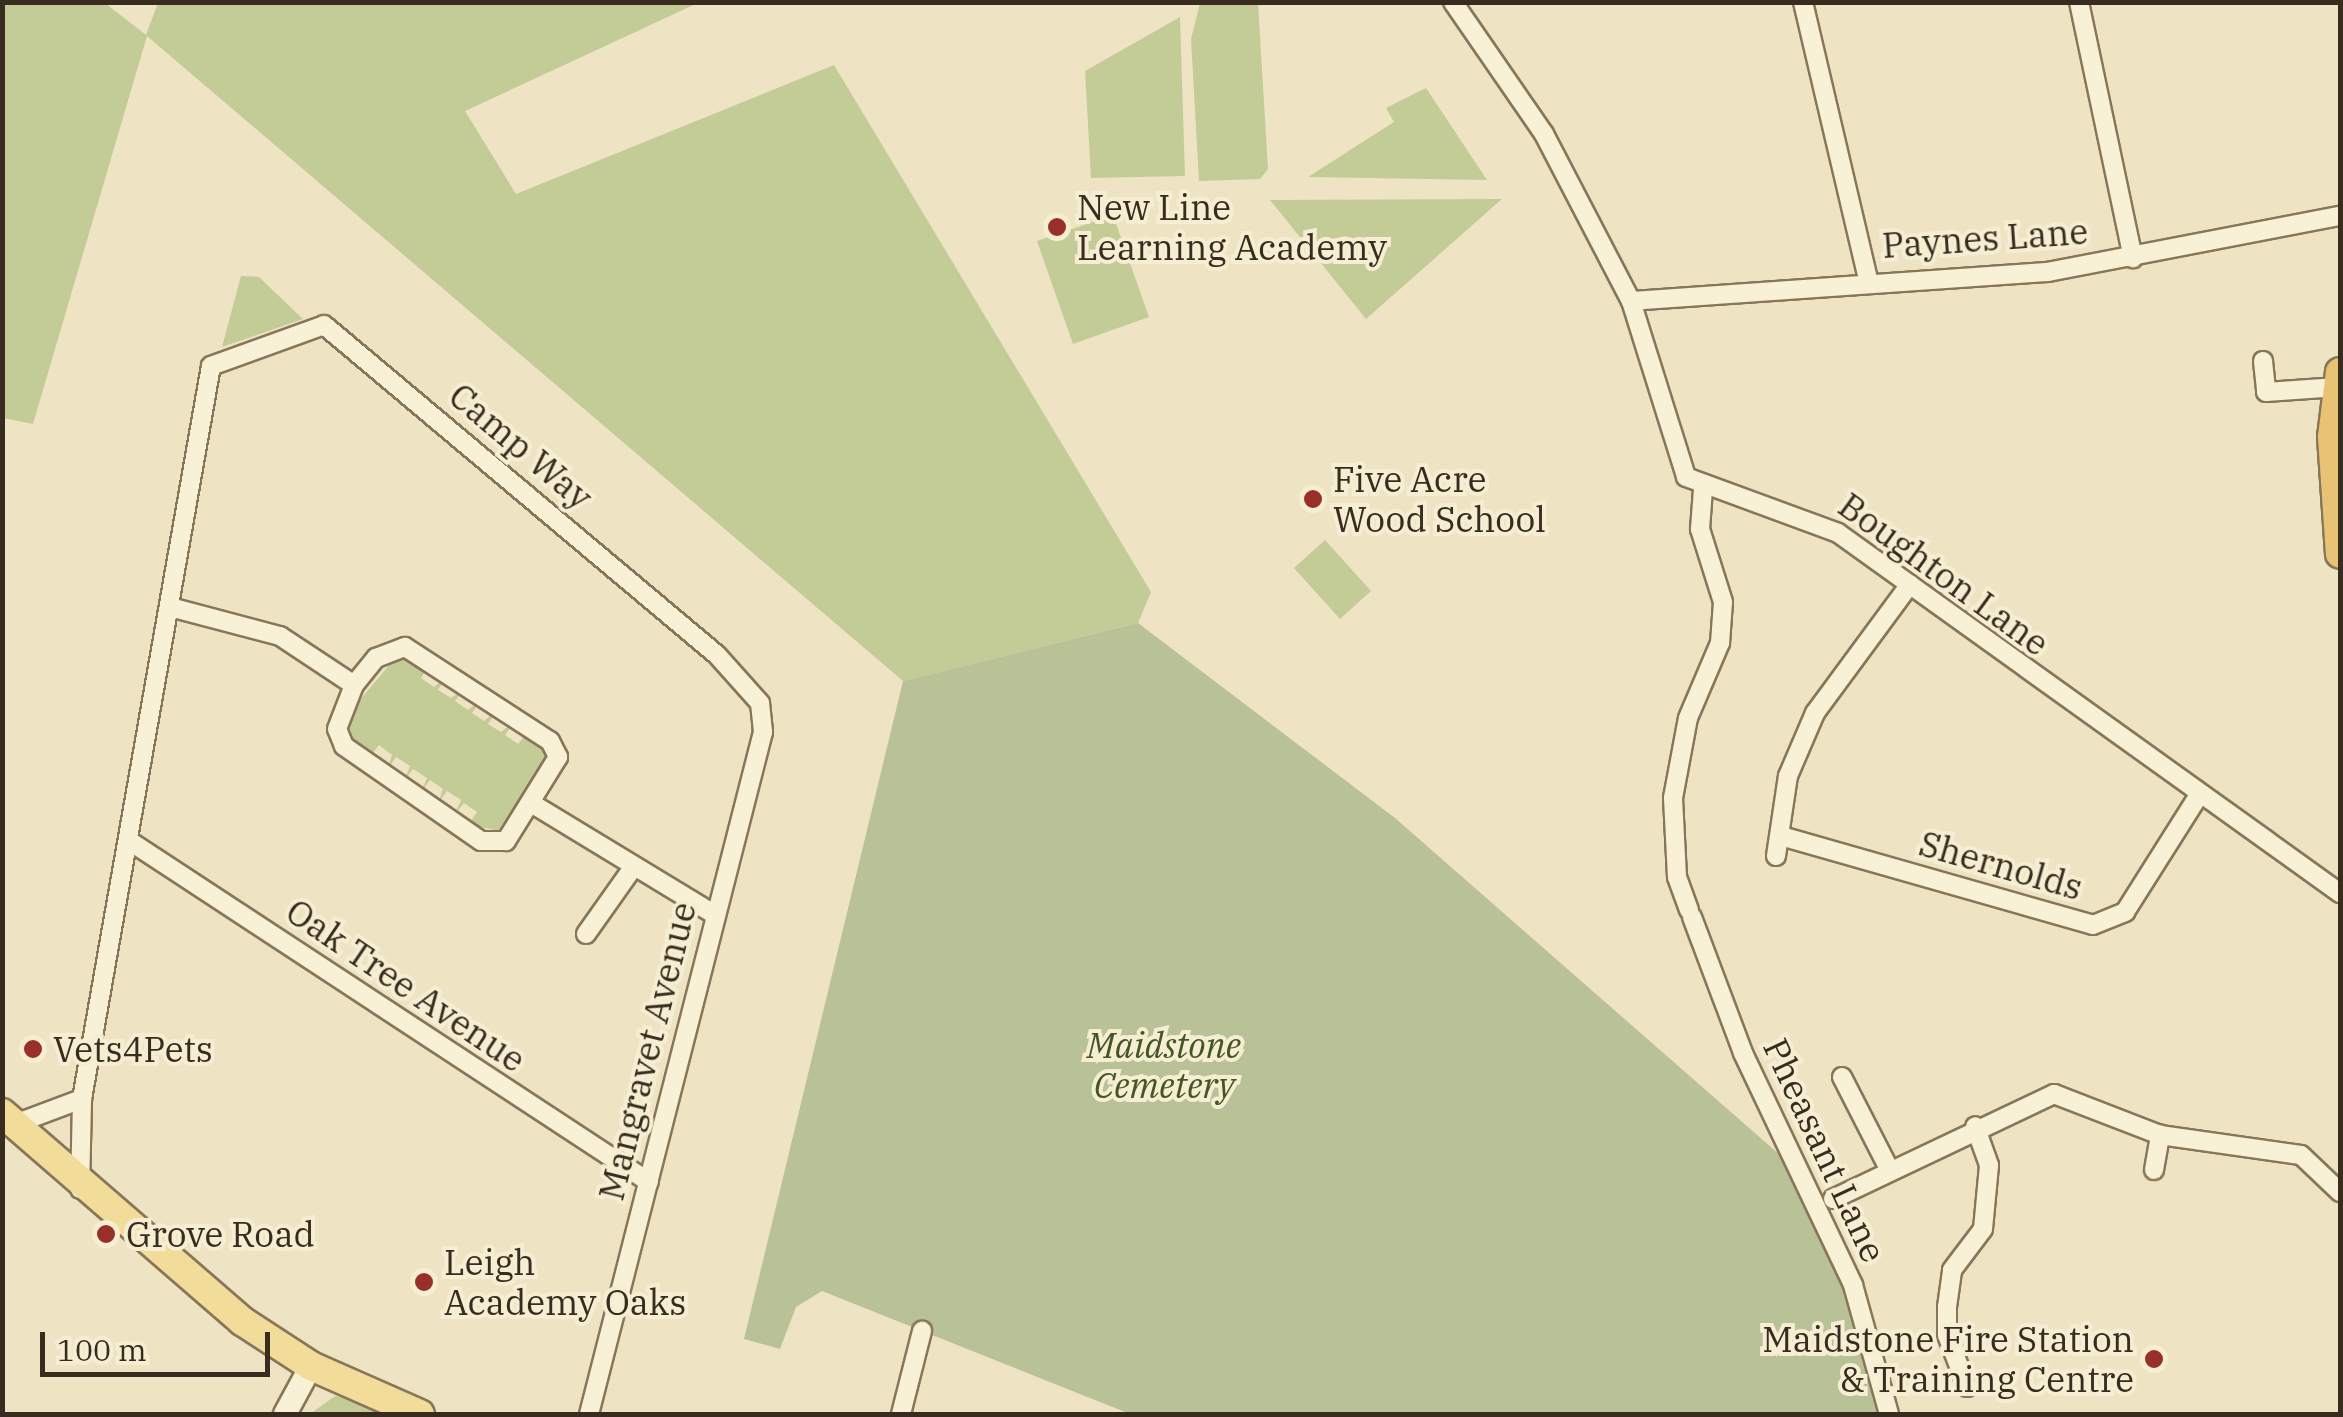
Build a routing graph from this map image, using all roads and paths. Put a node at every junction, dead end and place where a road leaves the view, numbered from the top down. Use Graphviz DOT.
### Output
graph roads {
  1 [pos="1453,2"];
  2 [pos="1802,2"];
  3 [pos="2079,2"];
  4 [pos="2340,216"];
  5 [pos="2134,258"];
  6 [pos="1868,279"];
  7 [pos="1631,302"];
  8 [pos="2263,362"];
  9 [pos="2339,380"];
  10 [pos="1703,489"];
  11 [pos="2340,554"];
  12 [pos="1910,584"];
  13 [pos="170,607"];
  14 [pos="354,685"];
  15 [pos="760,703"];
  16 [pos="2200,795"];
  17 [pos="536,806"];
  18 [pos="1781,836"];
  19 [pos="128,840"];
  20 [pos="1776,856"];
  21 [pos="632,869"];
  22 [pos="2340,893"];
  23 [pos="715,915"];
  24 [pos="586,934"];
  25 [pos="1842,1077"];
  26 [pos="82,1099"];
  27 [pos="9,1118"];
  28 [pos="1975,1126"];
  29 [pos="2160,1135"];
  30 [pos="1889,1170"];
  31 [pos="2154,1170"];
  32 [pos="649,1182"];
  33 [pos="80,1188"];
  34 [pos="2340,1192"];
  35 [pos="1833,1198"];
  36 [pos="922,1331"];
  37 [pos="311,1366"];
  38 [pos="1968,1386"];
  39 [pos="285,1414"];
  40 [pos="420,1414"];
  41 [pos="589,1414"];
  42 [pos="900,1414"];
  43 [pos="1889,1414"];
  1 -- 7 [label="street"];
  2 -- 6 [label="street"];
  3 -- 5 [label="street"];
  4 -- 5 [label="street, Paynes Lane"];
  5 -- 6 [label="street, Paynes Lane"];
  6 -- 7 [label="street, Paynes Lane"];
  7 -- 10 [label="street"];
  8 -- 9 [label="street"];
  9 -- 11 [label="highway"];
  10 -- 12 [label="street, Boughton Lane"];
  10 -- 43 [label="street, Pheasant Lane"];
  12 -- 16 [label="street, Boughton Lane"];
  12 -- 18 [label="street"];
  13 -- 14 [label="street"];
  13 -- 15 [label="street, Camp Way"];
  13 -- 19 [label="street"];
  14 -- 17 [label="street"];
  14 -- 17 [label="street"];
  15 -- 23 [label="street, Mangravet Avenue"];
  16 -- 18 [label="street, Shernolds"];
  16 -- 22 [label="street, Boughton Lane"];
  17 -- 21 [label="street"];
  18 -- 20 [label="street"];
  19 -- 26 [label="street"];
  19 -- 32 [label="street, Oak Tree Avenue"];
  21 -- 23 [label="street"];
  21 -- 24 [label="street"];
  23 -- 32 [label="street, Mangravet Avenue"];
  25 -- 30 [label="street"];
  26 -- 27 [label="street"];
  26 -- 33 [label="street"];
  27 -- 33 [label="main road"];
  28 -- 29 [label="street"];
  28 -- 30 [label="street"];
  28 -- 38 [label="street"];
  29 -- 31 [label="street"];
  29 -- 34 [label="street"];
  30 -- 35 [label="street"];
  32 -- 41 [label="street, Mangravet Avenue"];
  33 -- 37 [label="main road"];
  36 -- 42 [label="street"];
  37 -- 39 [label="street"];
  37 -- 40 [label="main road"];
}
